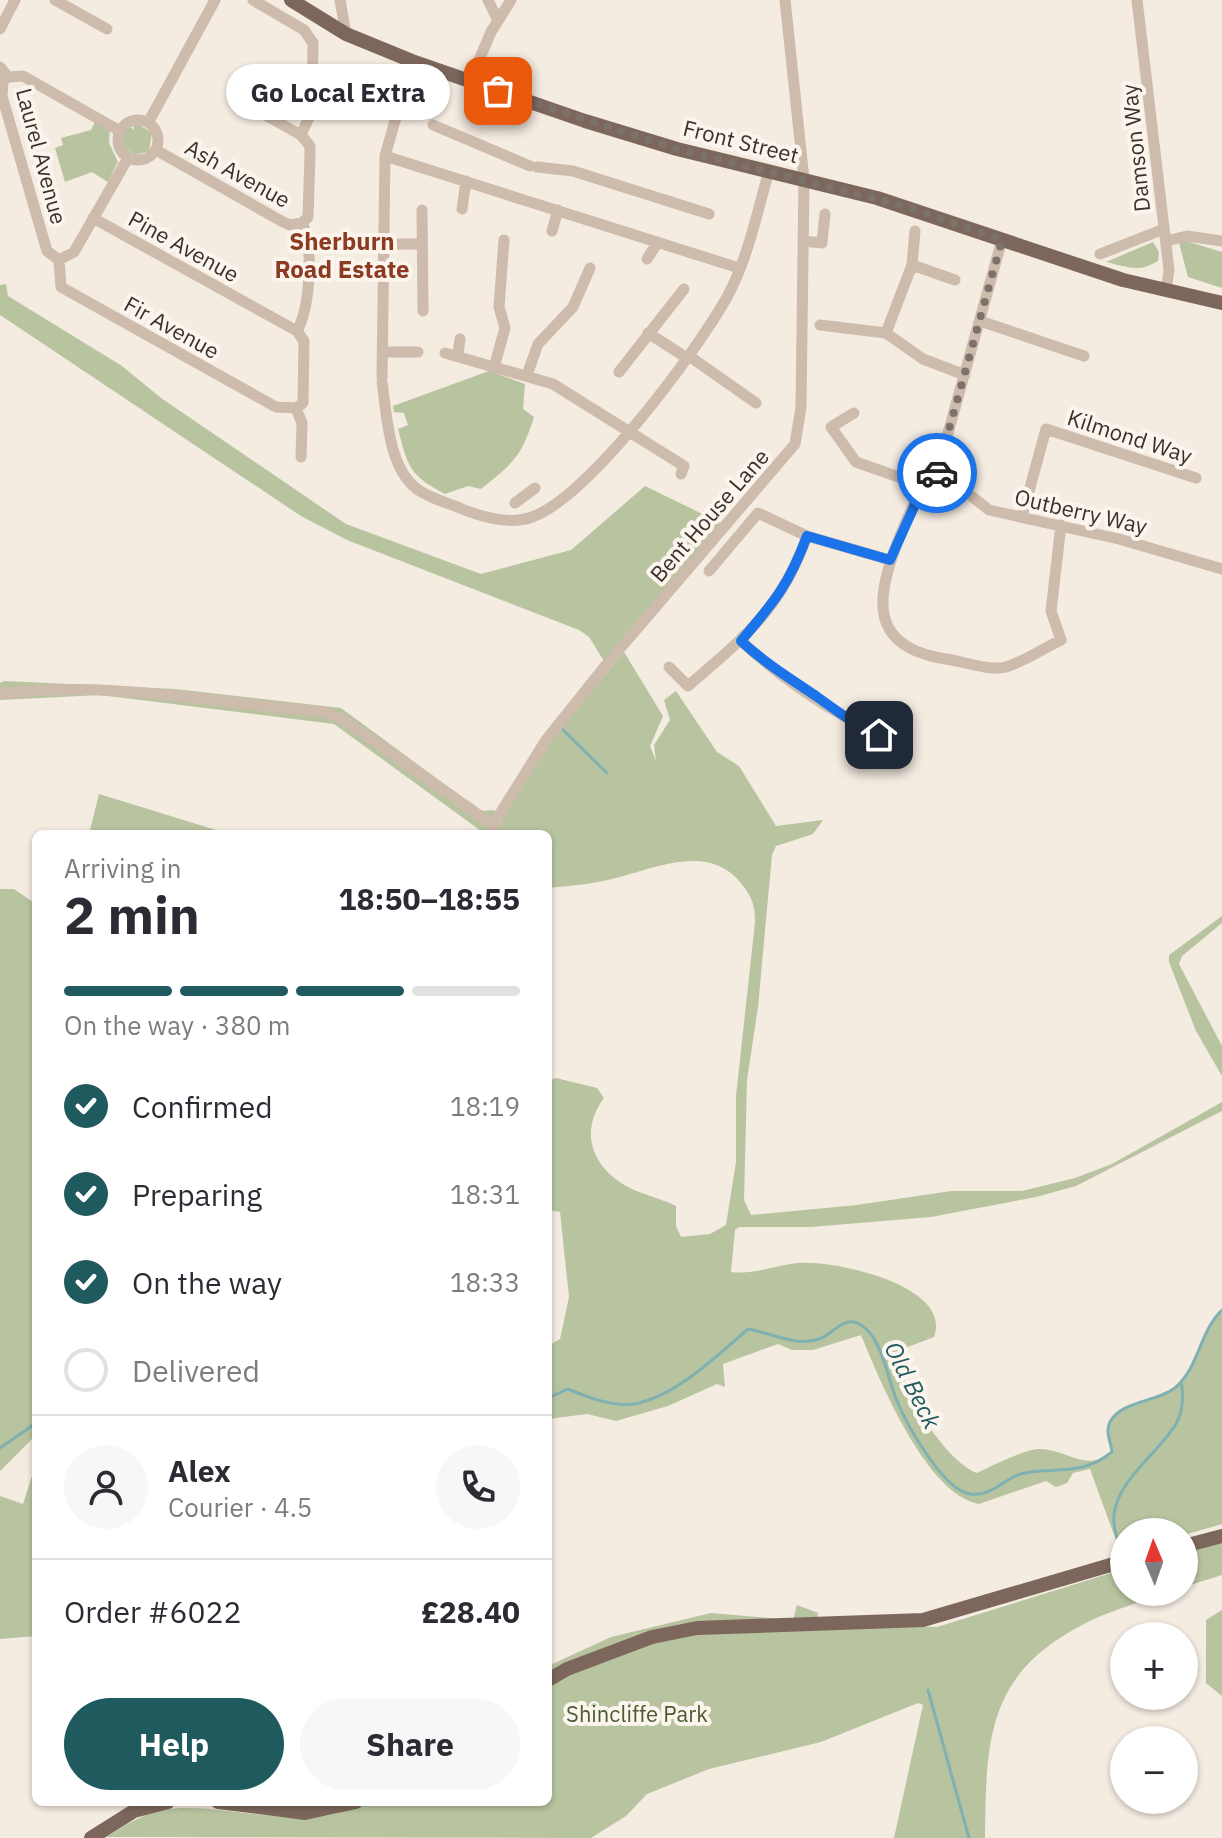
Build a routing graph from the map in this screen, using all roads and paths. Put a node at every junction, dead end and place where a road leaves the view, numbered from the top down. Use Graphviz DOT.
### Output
graph roads {
  1 [pos="15,0"];
  2 [pos="55,0"];
  3 [pos="215,0"];
  4 [pos="253,0"];
  5 [pos="291,0"];
  6 [pos="340,0"];
  7 [pos="488,0"];
  8 [pos="511,0"];
  9 [pos="785,0"];
  10 [pos="1137,0"];
  11 [pos="498,21"];
  12 [pos="0,29"];
  13 [pos="107,29"];
  14 [pos="346,34"];
  15 [pos="412,61"];
  16 [pos="0,67"];
  17 [pos="8,77"];
  18 [pos="470,81"];
  19 [pos="251,107"];
  20 [pos="148,123"];
  21 [pos="433,125"];
  22 [pos="120,131"];
  23 [pos="301,135"];
  24 [pos="156,150"];
  25 [pos="385,156"];
  26 [pos="128,158"];
  27 [pos="769,171"];
  28 [pos="804,179"];
  29 [pos="466,181"];
  30 [pos="462,209"];
  31 [pos="422,210"];
  32 [pos="558,210"];
  33 [pos="709,214"];
  34 [pos="825,214"];
  35 [pos="93,218"];
  36 [pos="302,223"];
  37 [pos="552,231"];
  38 [pos="915,231"];
  39 [pos="1165,235"];
  40 [pos="504,240"];
  41 [pos="1002,240"];
  42 [pos="803,241"];
  43 [pos="1222,241"];
  44 [pos="658,242"];
  45 [pos="383,244"];
  46 [pos="422,244"];
  47 [pos="1100,254"];
  48 [pos="56,259"];
  49 [pos="647,259"];
  50 [pos="912,265"];
  51 [pos="590,268"];
  52 [pos="739,268"];
  53 [pos="955,280"];
  54 [pos="684,287"];
  55 [pos="1166,291"];
  56 [pos="1222,303"];
  57 [pos="423,311"];
  58 [pos="980,321"];
  59 [pos="820,325"];
  60 [pos="297,331"];
  61 [pos="648,333"];
  62 [pos="886,333"];
  63 [pos="460,339"];
  64 [pos="382,352"];
  65 [pos="418,352"];
  66 [pos="1084,356"];
  67 [pos="688,357"];
  68 [pos="495,364"];
  69 [pos="619,372"];
  70 [pos="527,375"];
  71 [pos="965,375"];
  72 [pos="756,403"];
  73 [pos="296,408"];
  74 [pos="854,413"];
  75 [pos="630,429"];
  76 [pos="301,457"];
  77 [pos="687,468"];
  78 [pos="945,468"];
  79 [pos="1196,478"];
  80 [pos="924,486"];
  81 [pos="525,496"];
  82 [pos="1022,517"];
  83 [pos="531,518"];
  84 [pos="1061,525"];
  85 [pos="807,536"];
  86 [pos="890,560"];
  87 [pos="1222,569"];
  88 [pos="709,571"];
  89 [pos="741,641"];
  90 [pos="669,667"];
  91 [pos="0,694"];
  92 [pos="898,743"];
  93 [pos="1222,1536"];
  94 [pos="1198,1542"];
  95 [pos="1110,1565"];
  96 [pos="552,1678"];
  97 [pos="153,1806"];
  98 [pos="250,1806"];
  99 [pos="337,1806"];
  100 [pos="91,1838"];
  1 -- 12 [label="street"];
  2 -- 13 [label="street"];
  3 -- 20 [label="street"];
  4 -- 23 [label="street"];
  5 -- 14 [label="main road, Front Street"];
  6 -- 14 [label="street"];
  7 -- 11 [label="street"];
  8 -- 11 [label="street"];
  9 -- 28 [label="street, Bent House Lane"];
  10 -- 39 [label="street, Damson Way"];
  11 -- 18 [label="street"];
  14 -- 15 [label="main road, Front Street"];
  15 -- 18 [label="main road, Front Street"];
  15 -- 25 [label="street"];
  16 -- 17 [label="street, Laurel Avenue"];
  17 -- 22 [label="street"];
  17 -- 48 [label="street, Laurel Avenue"];
  18 -- 27 [label="main road, Front Street"];
  19 -- 23 [label="street"];
  20 -- 22 [label="street"];
  20 -- 24 [label="street, Ash Avenue"];
  21 -- 33 [label="street"];
  22 -- 26 [label="street"];
  23 -- 36 [label="street"];
  24 -- 26 [label="street, Ash Avenue"];
  24 -- 36 [label="street, Ash Avenue"];
  25 -- 29 [label="street"];
  25 -- 45 [label="street"];
  26 -- 35 [label="street, Pine Avenue"];
  27 -- 28 [label="main road, Front Street"];
  27 -- 52 [label="street"];
  28 -- 41 [label="main road, Front Street"];
  28 -- 42 [label="street, Bent House Lane"];
  29 -- 30 [label="street"];
  29 -- 32 [label="street"];
  31 -- 46 [label="street"];
  32 -- 37 [label="street"];
  32 -- 44 [label="street"];
  34 -- 42 [label="street"];
  35 -- 48 [label="street, Pine Avenue"];
  35 -- 60 [label="street, Pine Avenue"];
  36 -- 60 [label="street"];
  38 -- 50 [label="street"];
  39 -- 43 [label="street"];
  39 -- 47 [label="street"];
  39 -- 55 [label="street, Damson Way"];
  40 -- 68 [label="street"];
  41 -- 55 [label="main road, Front Street"];
  41 -- 58 [label="street"];
  42 -- 91 [label="street, Bent House Lane"];
  44 -- 49 [label="street"];
  44 -- 52 [label="street"];
  45 -- 46 [label="street"];
  45 -- 64 [label="street"];
  46 -- 57 [label="street"];
  48 -- 73 [label="street, Fir Avenue"];
  50 -- 53 [label="street"];
  50 -- 62 [label="street"];
  51 -- 70 [label="street"];
  52 -- 67 [label="street"];
  54 -- 61 [label="street"];
  55 -- 56 [label="main road, Front Street"];
  58 -- 66 [label="street"];
  58 -- 71 [label="street"];
  59 -- 62 [label="street"];
  60 -- 73 [label="street"];
  61 -- 67 [label="street"];
  61 -- 69 [label="street"];
  62 -- 71 [label="street"];
  63 -- 68 [label="street"];
  64 -- 65 [label="street"];
  64 -- 83 [label="street"];
  67 -- 72 [label="street"];
  67 -- 75 [label="street"];
  68 -- 70 [label="street"];
  70 -- 75 [label="street"];
  71 -- 78 [label="street"];
  73 -- 76 [label="street"];
  74 -- 80 [label="street"];
  75 -- 77 [label="street"];
  75 -- 83 [label="street"];
  78 -- 80 [label="street"];
  78 -- 82 [label="street, Outberry Way"];
  79 -- 82 [label="street, Kilmond Way"];
  80 -- 86 [label="street"];
  81 -- 83 [label="street"];
  82 -- 84 [label="street, Outberry Way"];
  84 -- 86 [label="street"];
  84 -- 87 [label="street, Outberry Way"];
  85 -- 86 [label="street"];
  85 -- 88 [label="street"];
  85 -- 89 [label="street"];
  89 -- 90 [label="street"];
  89 -- 92 [label="street"];
  93 -- 94 [label="main road"];
  95 -- 96 [label="main road"];
  97 -- 100 [label="main road"];
  98 -- 99 [label="main road"];
}
